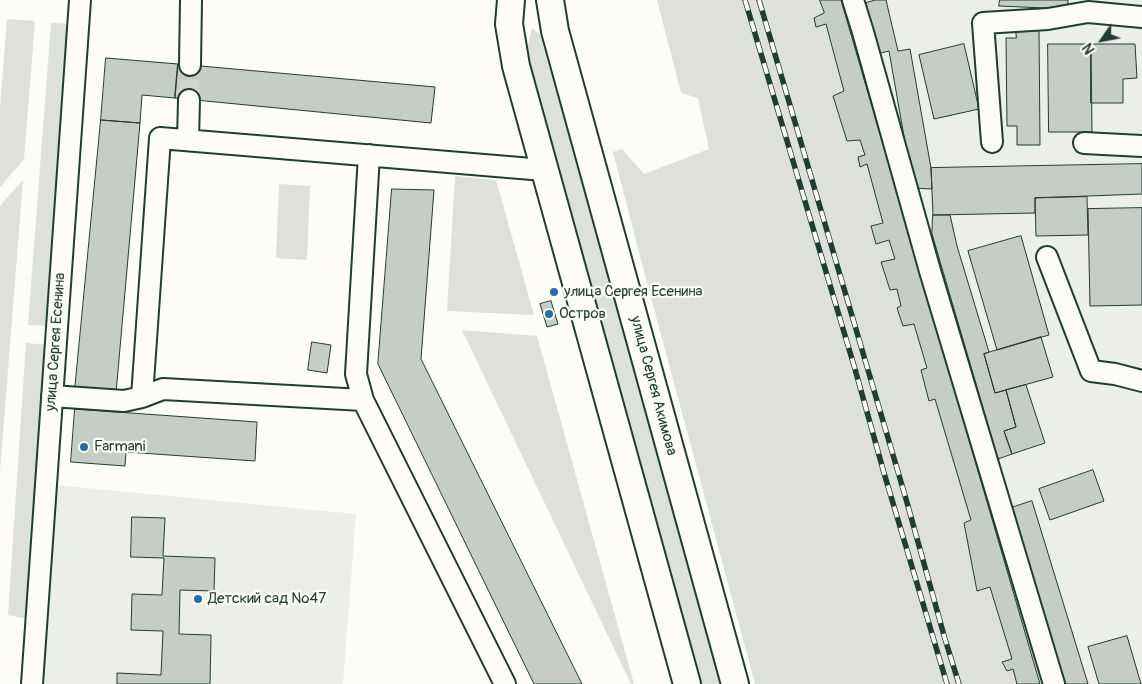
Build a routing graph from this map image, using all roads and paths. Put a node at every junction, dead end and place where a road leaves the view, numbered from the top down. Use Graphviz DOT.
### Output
graph roads {
  1 [pos="80,0"];
  2 [pos="191,0"];
  3 [pos="511,0"];
  4 [pos="550,0"];
  5 [pos="853,0"];
  6 [pos="1142,16"];
  7 [pos="190,65"];
  8 [pos="189,100"];
  9 [pos="188,140"];
  10 [pos="992,142"];
  11 [pos="1084,143"];
  12 [pos="1142,146"];
  13 [pos="369,155"];
  14 [pos="544,170"];
  15 [pos="1047,257"];
  16 [pos="1142,381"];
  17 [pos="52,396"];
  18 [pos="142,397"];
  19 [pos="362,400"];
  20 [pos="32,684"];
  21 [pos="505,684"];
  22 [pos="687,684"];
  23 [pos="735,684"];
  24 [pos="1054,684"];
  1 -- 17 [label="lane, улица Сергея Есенина"];
  2 -- 7 [label="lane"];
  3 -- 14 [label="main road"];
  4 -- 23 [label="main road, улица Сергея Акимова"];
  5 -- 24 [label="lane"];
  6 -- 10 [label="lane"];
  8 -- 9 [label="lane"];
  9 -- 13 [label="lane"];
  9 -- 18 [label="lane"];
  11 -- 12 [label="lane"];
  13 -- 14 [label="lane"];
  13 -- 19 [label="lane"];
  14 -- 22 [label="main road"];
  15 -- 16 [label="lane"];
  17 -- 18 [label="lane"];
  17 -- 20 [label="lane, улица Сергея Есенина"];
  18 -- 19 [label="lane"];
  19 -- 21 [label="lane"];
}
